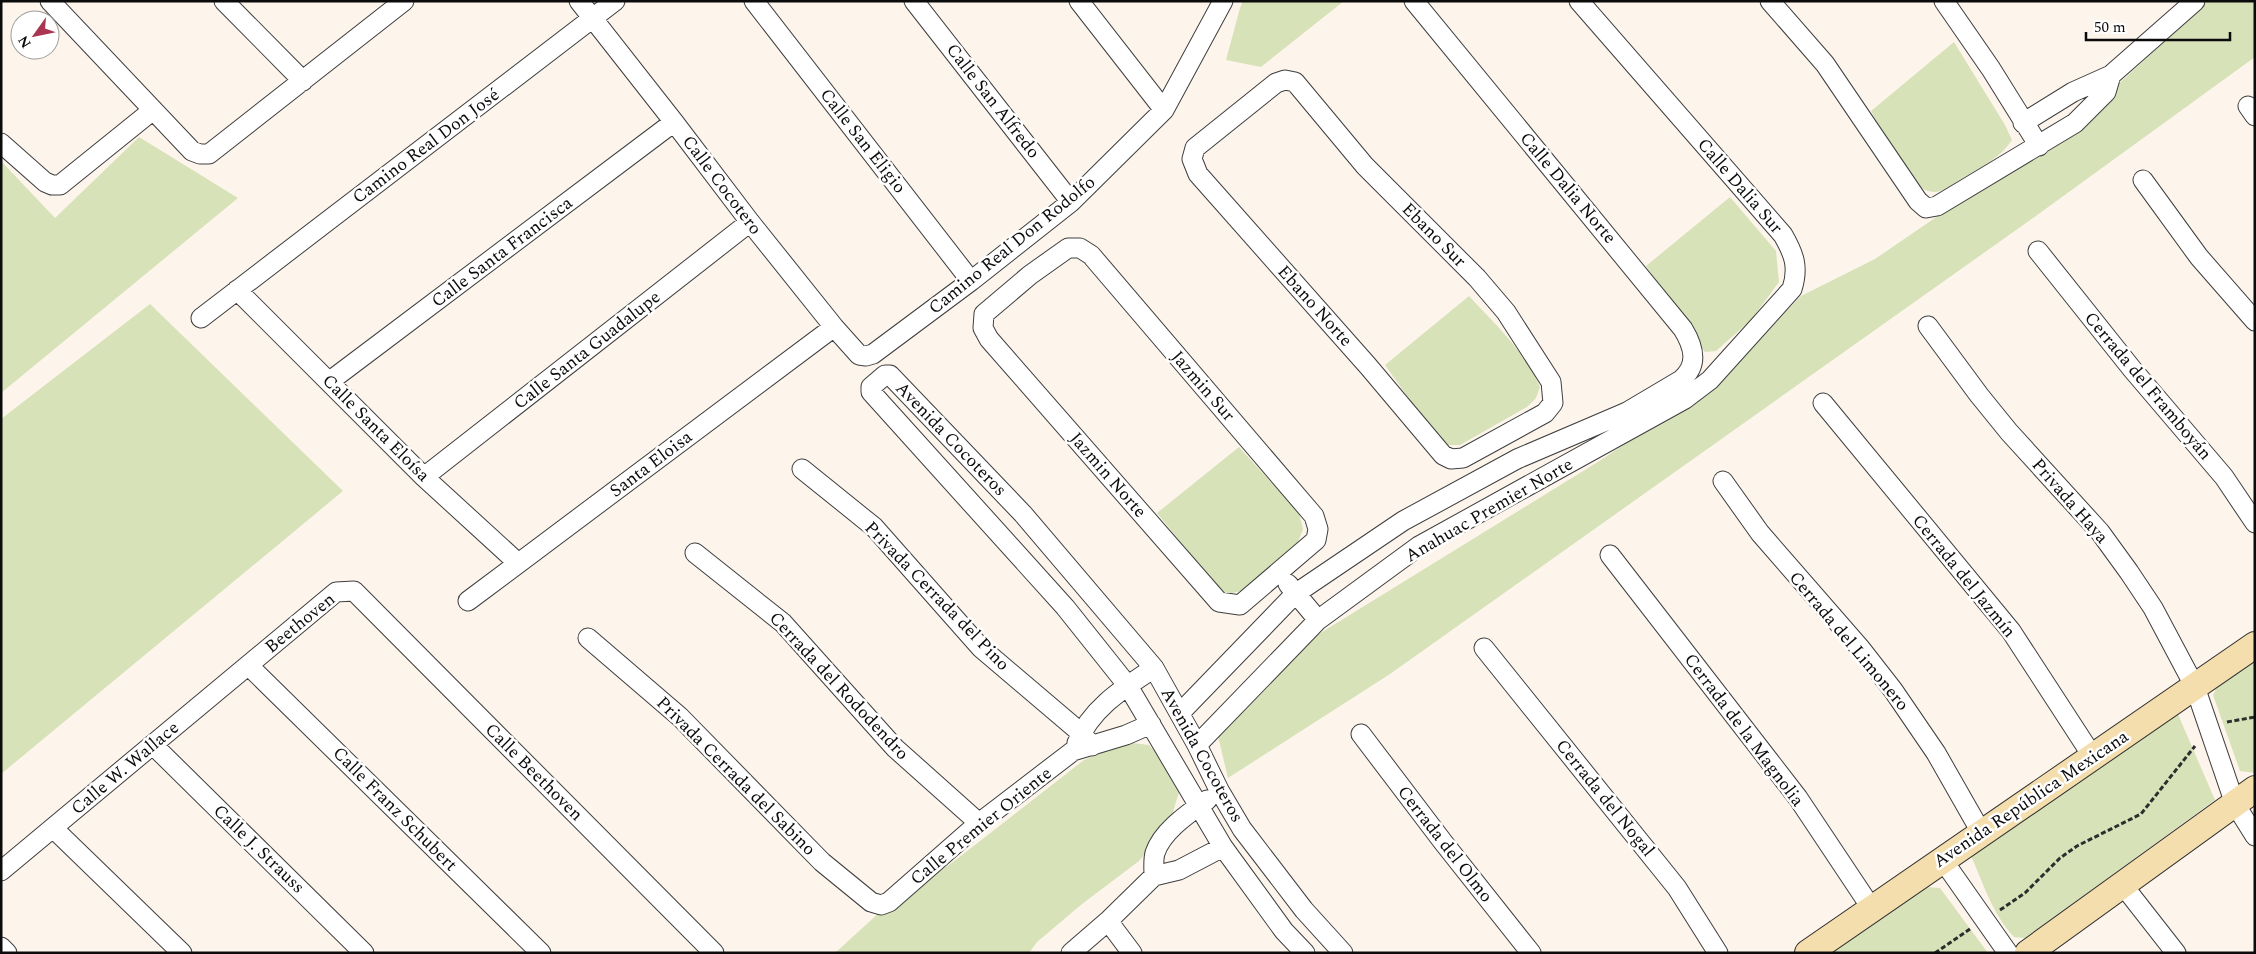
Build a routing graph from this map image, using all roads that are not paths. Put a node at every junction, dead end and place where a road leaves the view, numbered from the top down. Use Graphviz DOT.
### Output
graph roads {
  1 [pos="50,1"];
  2 [pos="224,1"];
  3 [pos="579,1"];
  4 [pos="615,1"];
  5 [pos="754,1"];
  6 [pos="914,1"];
  7 [pos="1079,1"];
  8 [pos="1223,1"];
  9 [pos="1414,1"];
  10 [pos="1579,1"];
  11 [pos="1770,1"];
  12 [pos="1944,1"];
  13 [pos="402,2"];
  14 [pos="2185,5"];
  15 [pos="593,19"];
  16 [pos="2111,76"];
  17 [pos="303,81"];
  18 [pos="153,110"];
  19 [pos="1164,110"];
  20 [pos="1239,110"];
  21 [pos="674,122"];
  22 [pos="2023,123"];
  23 [pos="1,143"];
  24 [pos="2039,146"];
  25 [pos="2143,180"];
  26 [pos="1071,202"];
  27 [pos="750,222"];
  28 [pos="2038,251"];
  29 [pos="1030,275"];
  30 [pos="971,281"];
  31 [pos="237,290"];
  32 [pos="201,318"];
  33 [pos="2255,321"];
  34 [pos="1928,326"];
  35 [pos="834,327"];
  36 [pos="873,354"];
  37 [pos="1693,363"];
  38 [pos="1710,380"];
  39 [pos="330,381"];
  40 [pos="1823,403"];
  41 [pos="1632,420"];
  42 [pos="1502,438"];
  43 [pos="1517,459"];
  44 [pos="802,469"];
  45 [pos="424,477"];
  46 [pos="1723,481"];
  47 [pos="1534,483"];
  48 [pos="2255,523"];
  49 [pos="695,553"];
  50 [pos="1610,555"];
  51 [pos="518,563"];
  52 [pos="1280,572"];
  53 [pos="354,591"];
  54 [pos="1295,594"];
  55 [pos="468,601"];
  56 [pos="1318,620"];
  57 [pos="588,638"];
  58 [pos="2255,646"];
  59 [pos="1484,648"];
  60 [pos="249,666"];
  61 [pos="1154,668"];
  62 [pos="1128,686"];
  63 [pos="2195,687"];
  64 [pos="1180,713"];
  65 [pos="1151,724"];
  66 [pos="1361,734"];
  67 [pos="1082,743"];
  68 [pos="153,745"];
  69 [pos="1197,745"];
  70 [pos="2093,757"];
  71 [pos="1219,790"];
  72 [pos="2245,797"];
  73 [pos="1198,806"];
  74 [pos="979,823"];
  75 [pos="53,828"];
  76 [pos="1981,832"];
  77 [pos="2255,836"];
  78 [pos="1223,847"];
  79 [pos="1942,859"];
  80 [pos="1,871"];
  81 [pos="1154,876"];
  82 [pos="2122,884"];
  83 [pos="889,902"];
  84 [pos="1872,909"];
  85 [pos="1108,921"];
  86 [pos="1,947"];
  87 [pos="7,953"];
  88 [pos="182,953"];
  89 [pos="364,953"];
  90 [pos="541,953"];
  91 [pos="714,953"];
  92 [pos="1071,953"];
  93 [pos="1132,953"];
  94 [pos="1305,953"];
  95 [pos="1342,953"];
  96 [pos="1531,953"];
  97 [pos="1718,953"];
  98 [pos="1808,953"];
  99 [pos="2008,953"];
  100 [pos="2028,953"];
  101 [pos="2176,953"];
  1 -- 18 [label="street"];
  2 -- 17 [label="street"];
  3 -- 15 [label="street, Calle Cocotero"];
  4 -- 15 [label="street, Camino Real Don José"];
  5 -- 30 [label="street, Calle San Eligio"];
  6 -- 26 [label="street, Calle San Alfredo"];
  7 -- 19 [label="street"];
  8 -- 19 [label="street, Camino Real Don Rodolfo"];
  9 -- 37 [label="street, Calle Dalia Norte"];
  10 -- 38 [label="street, Calle Dalia Sur"];
  11 -- 24 [label="street"];
  12 -- 22 [label="street"];
  13 -- 17 [label="street"];
  14 -- 16 [label="street"];
  15 -- 21 [label="street, Calle Cocotero"];
  15 -- 31 [label="street, Camino Real Don José"];
  16 -- 22 [label="street"];
  16 -- 24 [label="street"];
  17 -- 18 [label="street"];
  18 -- 23 [label="street"];
  19 -- 26 [label="street, Camino Real Don Rodolfo"];
  20 -- 42 [label="street, Ebano Norte"];
  20 -- 42 [label="street, Ebano Sur"];
  21 -- 27 [label="street, Calle Cocotero"];
  21 -- 39 [label="street, Calle Santa Francisca"];
  22 -- 24 [label="street"];
  25 -- 33 [label="street"];
  26 -- 30 [label="street, Camino Real Don Rodolfo"];
  27 -- 35 [label="street, Calle Cocotero"];
  27 -- 45 [label="street, Calle Santa Guadalupe"];
  28 -- 48 [label="street, Cerrada del Framboyán"];
  29 -- 52 [label="street, Jazmin Sur"];
  29 -- 52 [label="street, Jazmin Norte"];
  30 -- 36 [label="street, Camino Real Don Rodolfo"];
  31 -- 32 [label="street, Camino Real Don José"];
  31 -- 39 [label="street, Calle Santa Eloísa"];
  34 -- 63 [label="street, Privada Haya"];
  35 -- 36 [label="street, Calle Cocotero"];
  35 -- 51 [label="street, Santa Eloisa"];
  37 -- 38 [label="street"];
  37 -- 41 [label="street, Anahuac Premier Norte"];
  38 -- 41 [label="street, Anahuac Premier Norte"];
  39 -- 45 [label="street, Calle Santa Eloísa"];
  40 -- 70 [label="street, Cerrada del Jazmín"];
  41 -- 43 [label="street, Anahuac Premier Norte"];
  41 -- 47 [label="street, Anahuac Premier Norte"];
  42 -- 43 [label="street"];
  43 -- 47 [label="street"];
  43 -- 54 [label="street, Anahuac Premier Norte"];
  44 -- 67 [label="street, Privada Cerrada del Pino"];
  45 -- 51 [label="street, Calle Santa Eloísa"];
  46 -- 76 [label="street, Cerrada del Limonero"];
  47 -- 56 [label="street, Anahuac Premier Norte"];
  49 -- 74 [label="street, Cerrada del Rododendro"];
  50 -- 84 [label="street, Cerrada de la Magnolia"];
  51 -- 55 [label="street, Santa Eloisa"];
  52 -- 54 [label="street"];
  53 -- 60 [label="street, Beethoven"];
  53 -- 91 [label="street, Calle Beethoven"];
  54 -- 56 [label="street"];
  54 -- 64 [label="street, Anahuac Premier Norte"];
  56 -- 69 [label="street, Anahuac Premier Norte"];
  57 -- 83 [label="street, Privada Cerrada del Sabino"];
  58 -- 63 [label="main road, Avenida República Mexicana"];
  59 -- 97 [label="street, Cerrada del Nogal"];
  60 -- 68 [label="street, Calle W. Wallace"];
  60 -- 90 [label="street, Calle Franz Schubert"];
  61 -- 62 [label="street, Calle Premier Oriente"];
  61 -- 62 [label="street, Avenida Cocoteros"];
  61 -- 64 [label="street, Avenida Cocoteros"];
  62 -- 65 [label="street, Avenida Cocoteros"];
  62 -- 67 [label="street, Calle Premier Oriente"];
  63 -- 70 [label="main road, Avenida República Mexicana"];
  63 -- 72 [label="street, Privada Haya"];
  64 -- 69 [label="street, Avenida Cocoteros"];
  65 -- 67 [label="street, Calle Premier Oriente"];
  65 -- 73 [label="street, Avenida Cocoteros"];
  66 -- 96 [label="street, Cerrada del Olmo"];
  67 -- 74 [label="street, Calle Premier Oriente"];
  68 -- 75 [label="street, Calle W. Wallace"];
  68 -- 89 [label="street, Calle J. Strauss"];
  69 -- 71 [label="street, Avenida Cocoteros"];
  70 -- 76 [label="main road, Avenida República Mexicana"];
  71 -- 73 [label="street"];
  71 -- 95 [label="street, Avenida Cocoteros"];
  72 -- 77 [label="street, Privada Haya"];
  72 -- 82 [label="main road"];
  73 -- 78 [label="street, Avenida Cocoteros"];
  73 -- 81 [label="street"];
  74 -- 83 [label="street, Calle Premier Oriente"];
  75 -- 80 [label="street, Calle W. Wallace"];
  75 -- 88 [label="street"];
  76 -- 79 [label="main road, Avenida República Mexicana"];
  78 -- 81 [label="street"];
  78 -- 94 [label="street, Avenida Cocoteros"];
  79 -- 84 [label="main road, Avenida República Mexicana"];
  79 -- 99 [label="street"];
  81 -- 85 [label="street"];
  82 -- 100 [label="main road"];
  82 -- 101 [label="street"];
  84 -- 98 [label="main road, Avenida República Mexicana"];
  85 -- 92 [label="street"];
  85 -- 93 [label="street"];
  86 -- 87 [label="street"];
}
